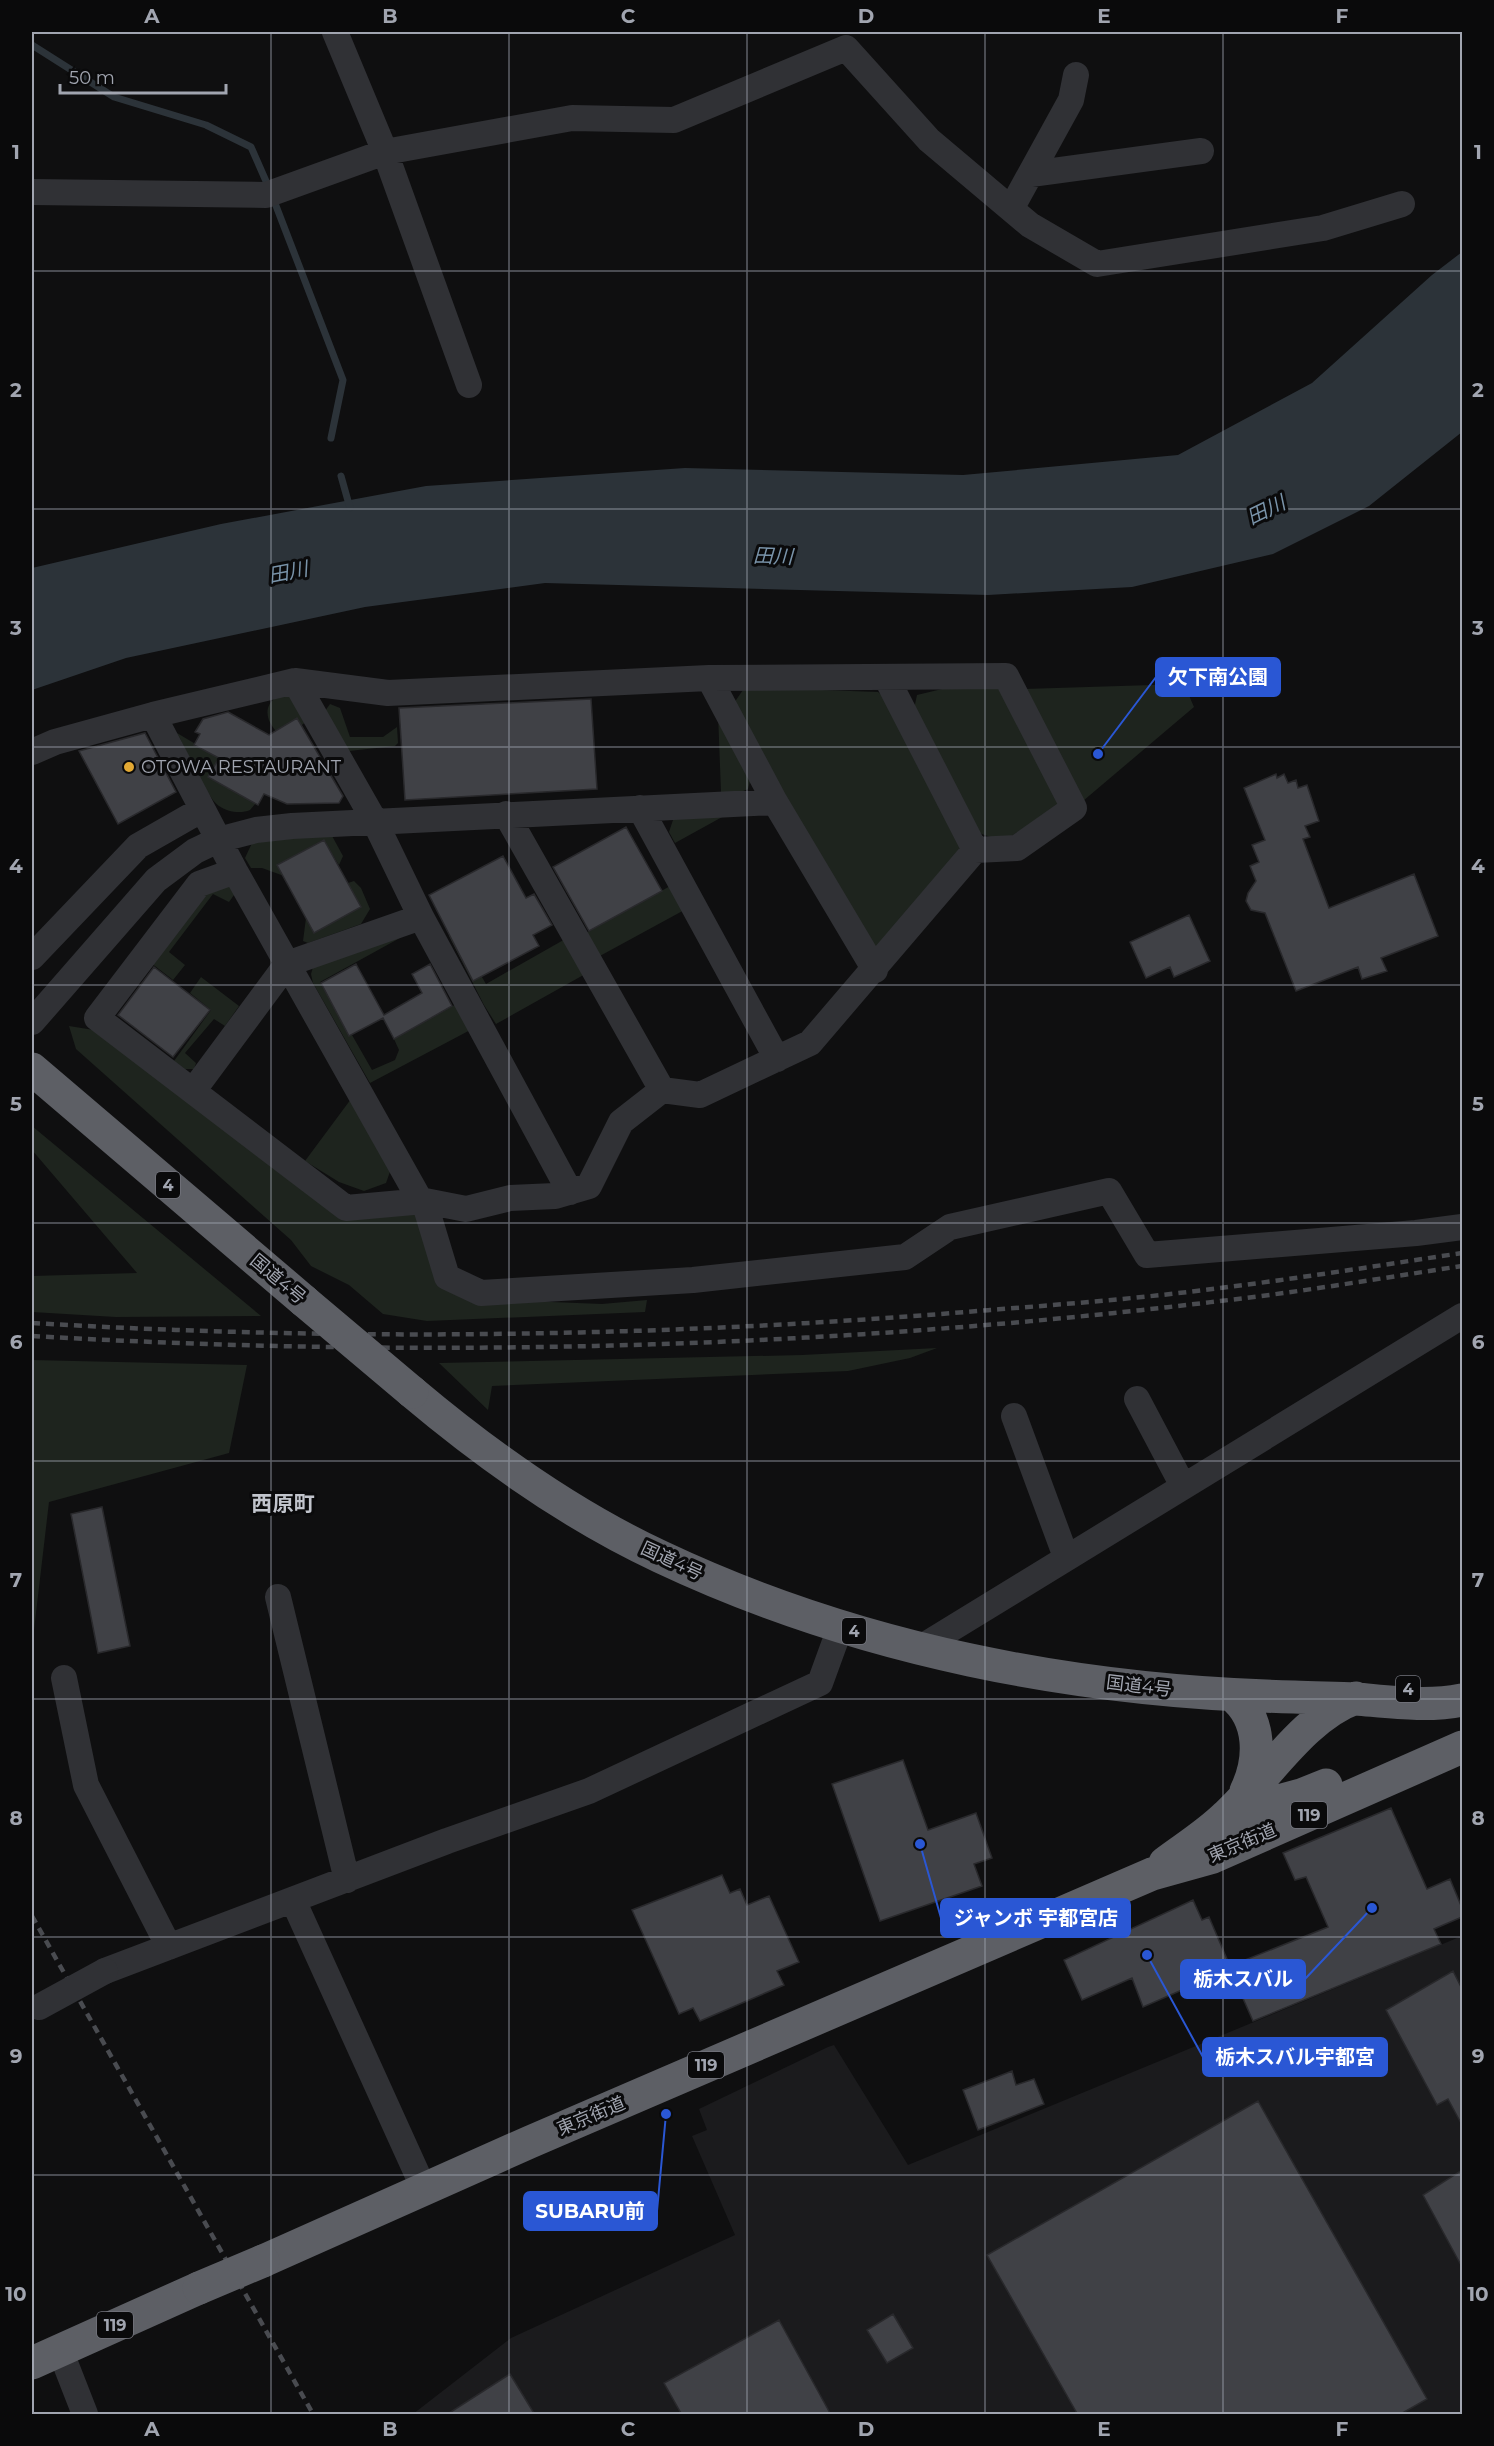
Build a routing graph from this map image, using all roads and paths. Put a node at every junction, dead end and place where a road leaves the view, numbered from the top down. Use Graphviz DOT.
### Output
graph roads {
  1 [pos="335,32"];
  2 [pos="1076,75"];
  3 [pos="1201,151"];
  4 [pos="384,152"];
  5 [pos="1031,174"];
  6 [pos="32,192"];
  7 [pos="1402,204"];
  8 [pos="1011,209"];
  9 [pos="469,385"];
  10 [pos="886,677"];
  11 [pos="709,678"];
  12 [pos="295,681"];
  13 [pos="153,715"];
  14 [pos="32,752"];
  15 [pos="775,802"];
  16 [pos="640,808"];
  17 [pos="201,810"];
  18 [pos="506,814"];
  19 [pos="374,820"];
  20 [pos="218,840"];
  21 [pos="975,850"];
  22 [pos="235,872"];
  23 [pos="421,917"];
  24 [pos="32,957"];
  25 [pos="287,964"];
  26 [pos="875,970"];
  27 [pos="32,1022"];
  28 [pos="777,1059"];
  29 [pos="32,1069"];
  30 [pos="662,1090"];
  31 [pos="193,1091"];
  32 [pos="570,1192"];
  33 [pos="424,1201"];
  34 [pos="1462,1227"];
  35 [pos="1462,1316"];
  36 [pos="1137,1399"];
  37 [pos="1014,1416"];
  38 [pos="1183,1486"];
  39 [pos="1065,1557"];
  40 [pos="278,1597"];
  41 [pos="840,1628"];
  42 [pos="920,1648"];
  43 [pos="64,1678"];
  44 [pos="1462,1679"];
  45 [pos="1232,1695"];
  46 [pos="1354,1699"];
  47 [pos="1462,1700"];
  48 [pos="1462,1730"];
  49 [pos="1462,1747"];
  50 [pos="1235,1807"];
  51 [pos="1152,1874"];
  52 [pos="347,1880"];
  53 [pos="293,1900"];
  54 [pos="169,1947"];
  55 [pos="35,2007"];
  56 [pos="424,2189"];
  57 [pos="46,2356"];
  58 [pos="85,2415"];
  1 -- 4 [label="street"];
  2 -- 5 [label="street"];
  3 -- 5 [label="street"];
  4 -- 6 [label="street"];
  4 -- 8 [label="street"];
  4 -- 9 [label="street"];
  5 -- 8 [label="street"];
  7 -- 8 [label="street"];
  10 -- 11 [label="street"];
  10 -- 21 [label="street"];
  10 -- 21 [label="street"];
  11 -- 12 [label="street"];
  11 -- 15 [label="street"];
  12 -- 13 [label="street"];
  12 -- 19 [label="street"];
  13 -- 14 [label="street"];
  13 -- 17 [label="street"];
  15 -- 16 [label="street"];
  15 -- 26 [label="street"];
  16 -- 18 [label="street"];
  16 -- 28 [label="street"];
  17 -- 20 [label="street"];
  17 -- 24 [label="street"];
  18 -- 19 [label="street"];
  18 -- 30 [label="street"];
  19 -- 20 [label="street"];
  19 -- 23 [label="street"];
  20 -- 22 [label="street"];
  20 -- 27 [label="street"];
  21 -- 26 [label="street"];
  22 -- 25 [label="street"];
  22 -- 31 [label="street"];
  23 -- 25 [label="street"];
  23 -- 32 [label="street"];
  25 -- 31 [label="street"];
  25 -- 33 [label="street"];
  26 -- 28 [label="street"];
  28 -- 30 [label="street"];
  29 -- 41 [label="highway, 国道4号 / 4, bridge"];
  30 -- 32 [label="street"];
  31 -- 33 [label="street"];
  32 -- 33 [label="street"];
  33 -- 34 [label="street"];
  35 -- 38 [label="street"];
  36 -- 38 [label="street"];
  37 -- 39 [label="street"];
  38 -- 39 [label="street"];
  39 -- 42 [label="street"];
  40 -- 52 [label="street"];
  41 -- 42 [label="highway, 国道4号 / 4"];
  41 -- 52 [label="street"];
  42 -- 45 [label="highway, 国道4号 / 4"];
  43 -- 54 [label="street"];
  44 -- 46 [label="highway, 東京街道 / 4"];
  45 -- 46 [label="highway, 国道4号 / 4"];
  45 -- 50 [label="highway"];
  46 -- 47 [label="highway, 国道4号 / 4"];
  46 -- 50 [label="highway, 東京街道 / 119"];
  48 -- 50 [label="highway, 東京街道 / 119"];
  49 -- 51 [label="highway, 東京街道 / 119"];
  50 -- 51 [label="highway, 東京街道 / 119"];
  51 -- 56 [label="highway, 東京街道 / 119"];
  52 -- 53 [label="street"];
  53 -- 54 [label="street"];
  53 -- 56 [label="street"];
  54 -- 55 [label="street, bridge"];
  56 -- 57 [label="highway, 東京街道 / 119, bridge"];
  57 -- 58 [label="street"];
}
